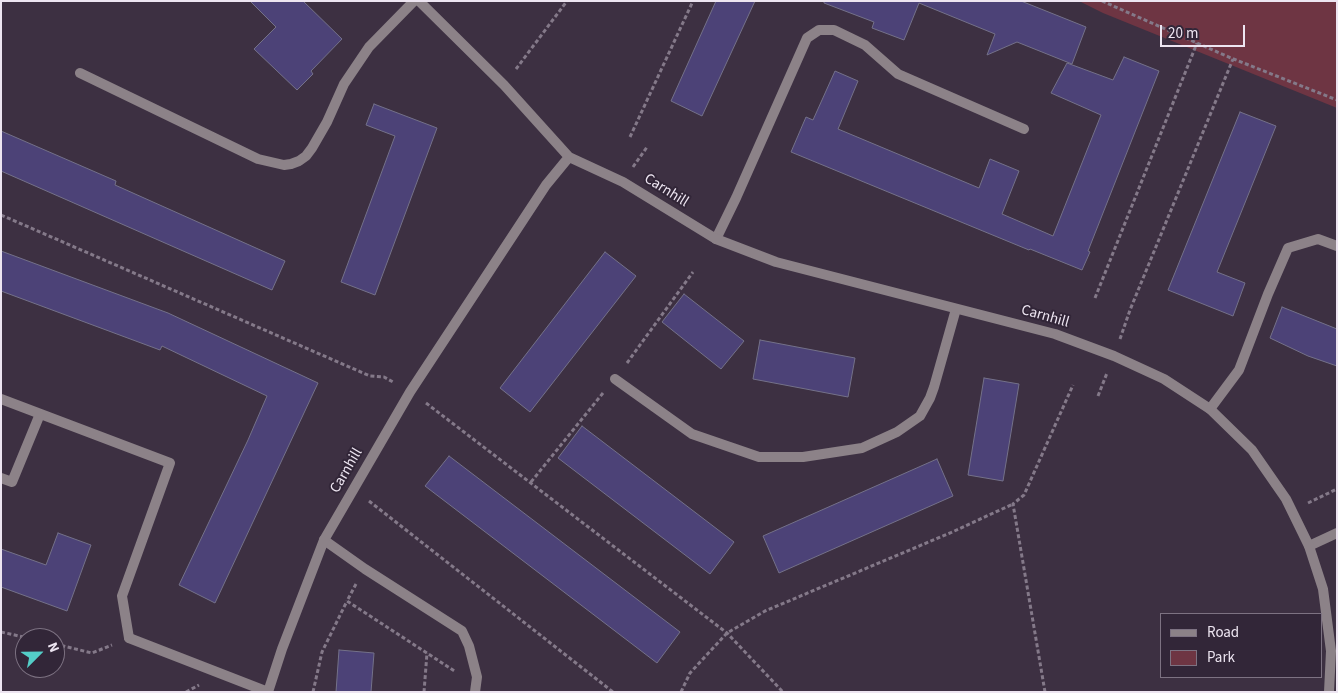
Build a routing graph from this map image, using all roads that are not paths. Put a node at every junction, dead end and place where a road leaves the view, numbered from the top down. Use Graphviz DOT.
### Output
graph roads {
  1 [pos="414,1"];
  2 [pos="419,1"];
  3 [pos="80,73"];
  4 [pos="1024,129"];
  5 [pos="569,157"];
  6 [pos="716,239"];
  7 [pos="1337,246"];
  8 [pos="956,309"];
  9 [pos="615,378"];
  10 [pos="1,399"];
  11 [pos="1210,409"];
  12 [pos="40,414"];
  13 [pos="1,478"];
  14 [pos="1337,532"];
  15 [pos="324,540"];
  16 [pos="1309,546"];
  17 [pos="476,689"];
  18 [pos="268,692"];
  19 [pos="1329,692"];
  1 -- 3 [label="street"];
  2 -- 5 [label="street, Carnhill"];
  4 -- 6 [label="street"];
  5 -- 6 [label="street, Carnhill"];
  5 -- 15 [label="street, Carnhill"];
  6 -- 8 [label="street, Carnhill"];
  7 -- 11 [label="street"];
  8 -- 9 [label="street"];
  8 -- 11 [label="street, Carnhill"];
  10 -- 12 [label="street"];
  11 -- 16 [label="street, Carnhill"];
  12 -- 13 [label="street"];
  12 -- 18 [label="street"];
  14 -- 16 [label="street"];
  15 -- 17 [label="street"];
  15 -- 18 [label="street, Carnhill"];
  16 -- 19 [label="street, Carnhill"];
}
